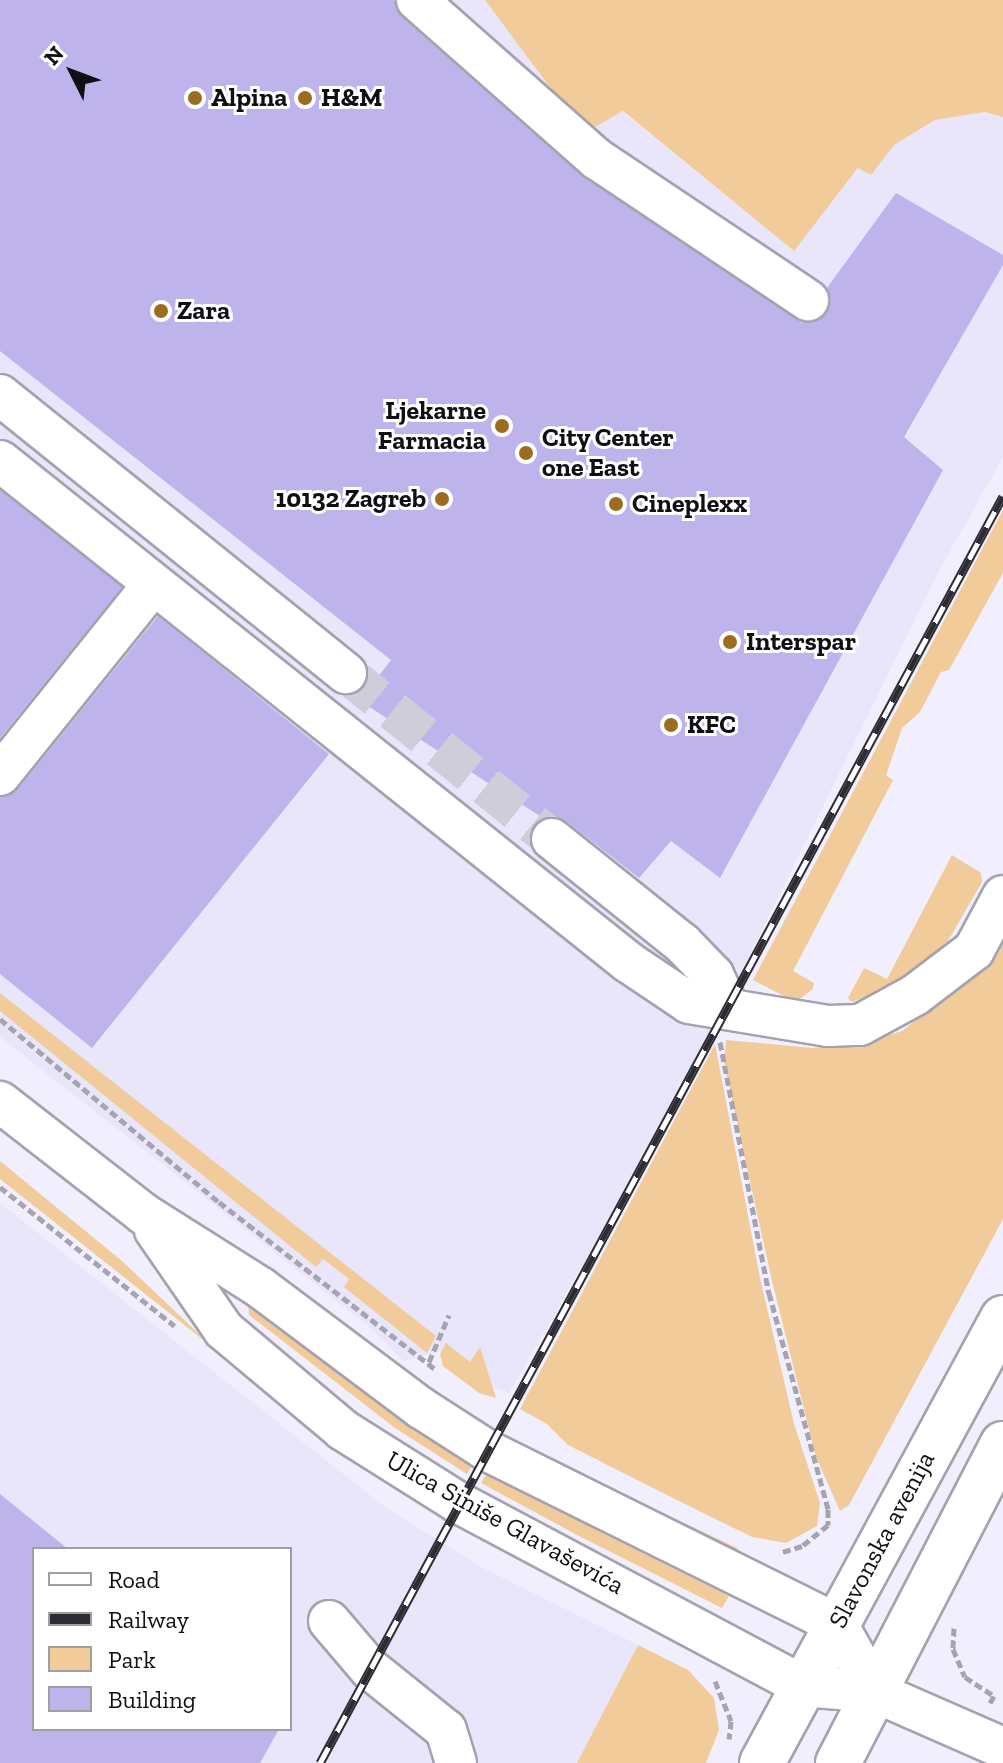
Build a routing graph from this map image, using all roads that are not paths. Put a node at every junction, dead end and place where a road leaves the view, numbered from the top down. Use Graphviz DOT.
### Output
graph roads {
  1 [pos="417,0"];
  2 [pos="808,300"];
  3 [pos="0,395"];
  4 [pos="0,461"];
  5 [pos="153,585"];
  6 [pos="346,673"];
  7 [pos="0,775"];
  8 [pos="552,839"];
  9 [pos="1003,896"];
  10 [pos="724,1023"];
  11 [pos="0,1102"];
  12 [pos="144,1214"];
  13 [pos="1003,1318"];
  14 [pos="1003,1444"];
  15 [pos="329,1621"];
  16 [pos="837,1624"];
  17 [pos="803,1686"];
  18 [pos="875,1692"];
  19 [pos="1003,1748"];
  20 [pos="745,1755"];
  21 [pos="456,1763"];
  22 [pos="838,1763"];
  1 -- 2 [label="street"];
  3 -- 6 [label="street"];
  4 -- 5 [label="street"];
  5 -- 7 [label="street"];
  5 -- 10 [label="street"];
  8 -- 10 [label="street"];
  9 -- 10 [label="street"];
  11 -- 12 [label="street, Ulica Siniše Glavaševića"];
  12 -- 16 [label="street, Ulica Siniše Glavaševića"];
  12 -- 17 [label="street, Ulica Siniše Glavaševića"];
  13 -- 16 [label="main road, Slavonska avenija"];
  14 -- 18 [label="main road"];
  15 -- 21 [label="street"];
  16 -- 17 [label="main road, Slavonska avenija"];
  16 -- 18 [label="street"];
  17 -- 18 [label="street"];
  17 -- 20 [label="main road, Slavonska avenija"];
  18 -- 19 [label="street"];
  18 -- 22 [label="main road"];
}
